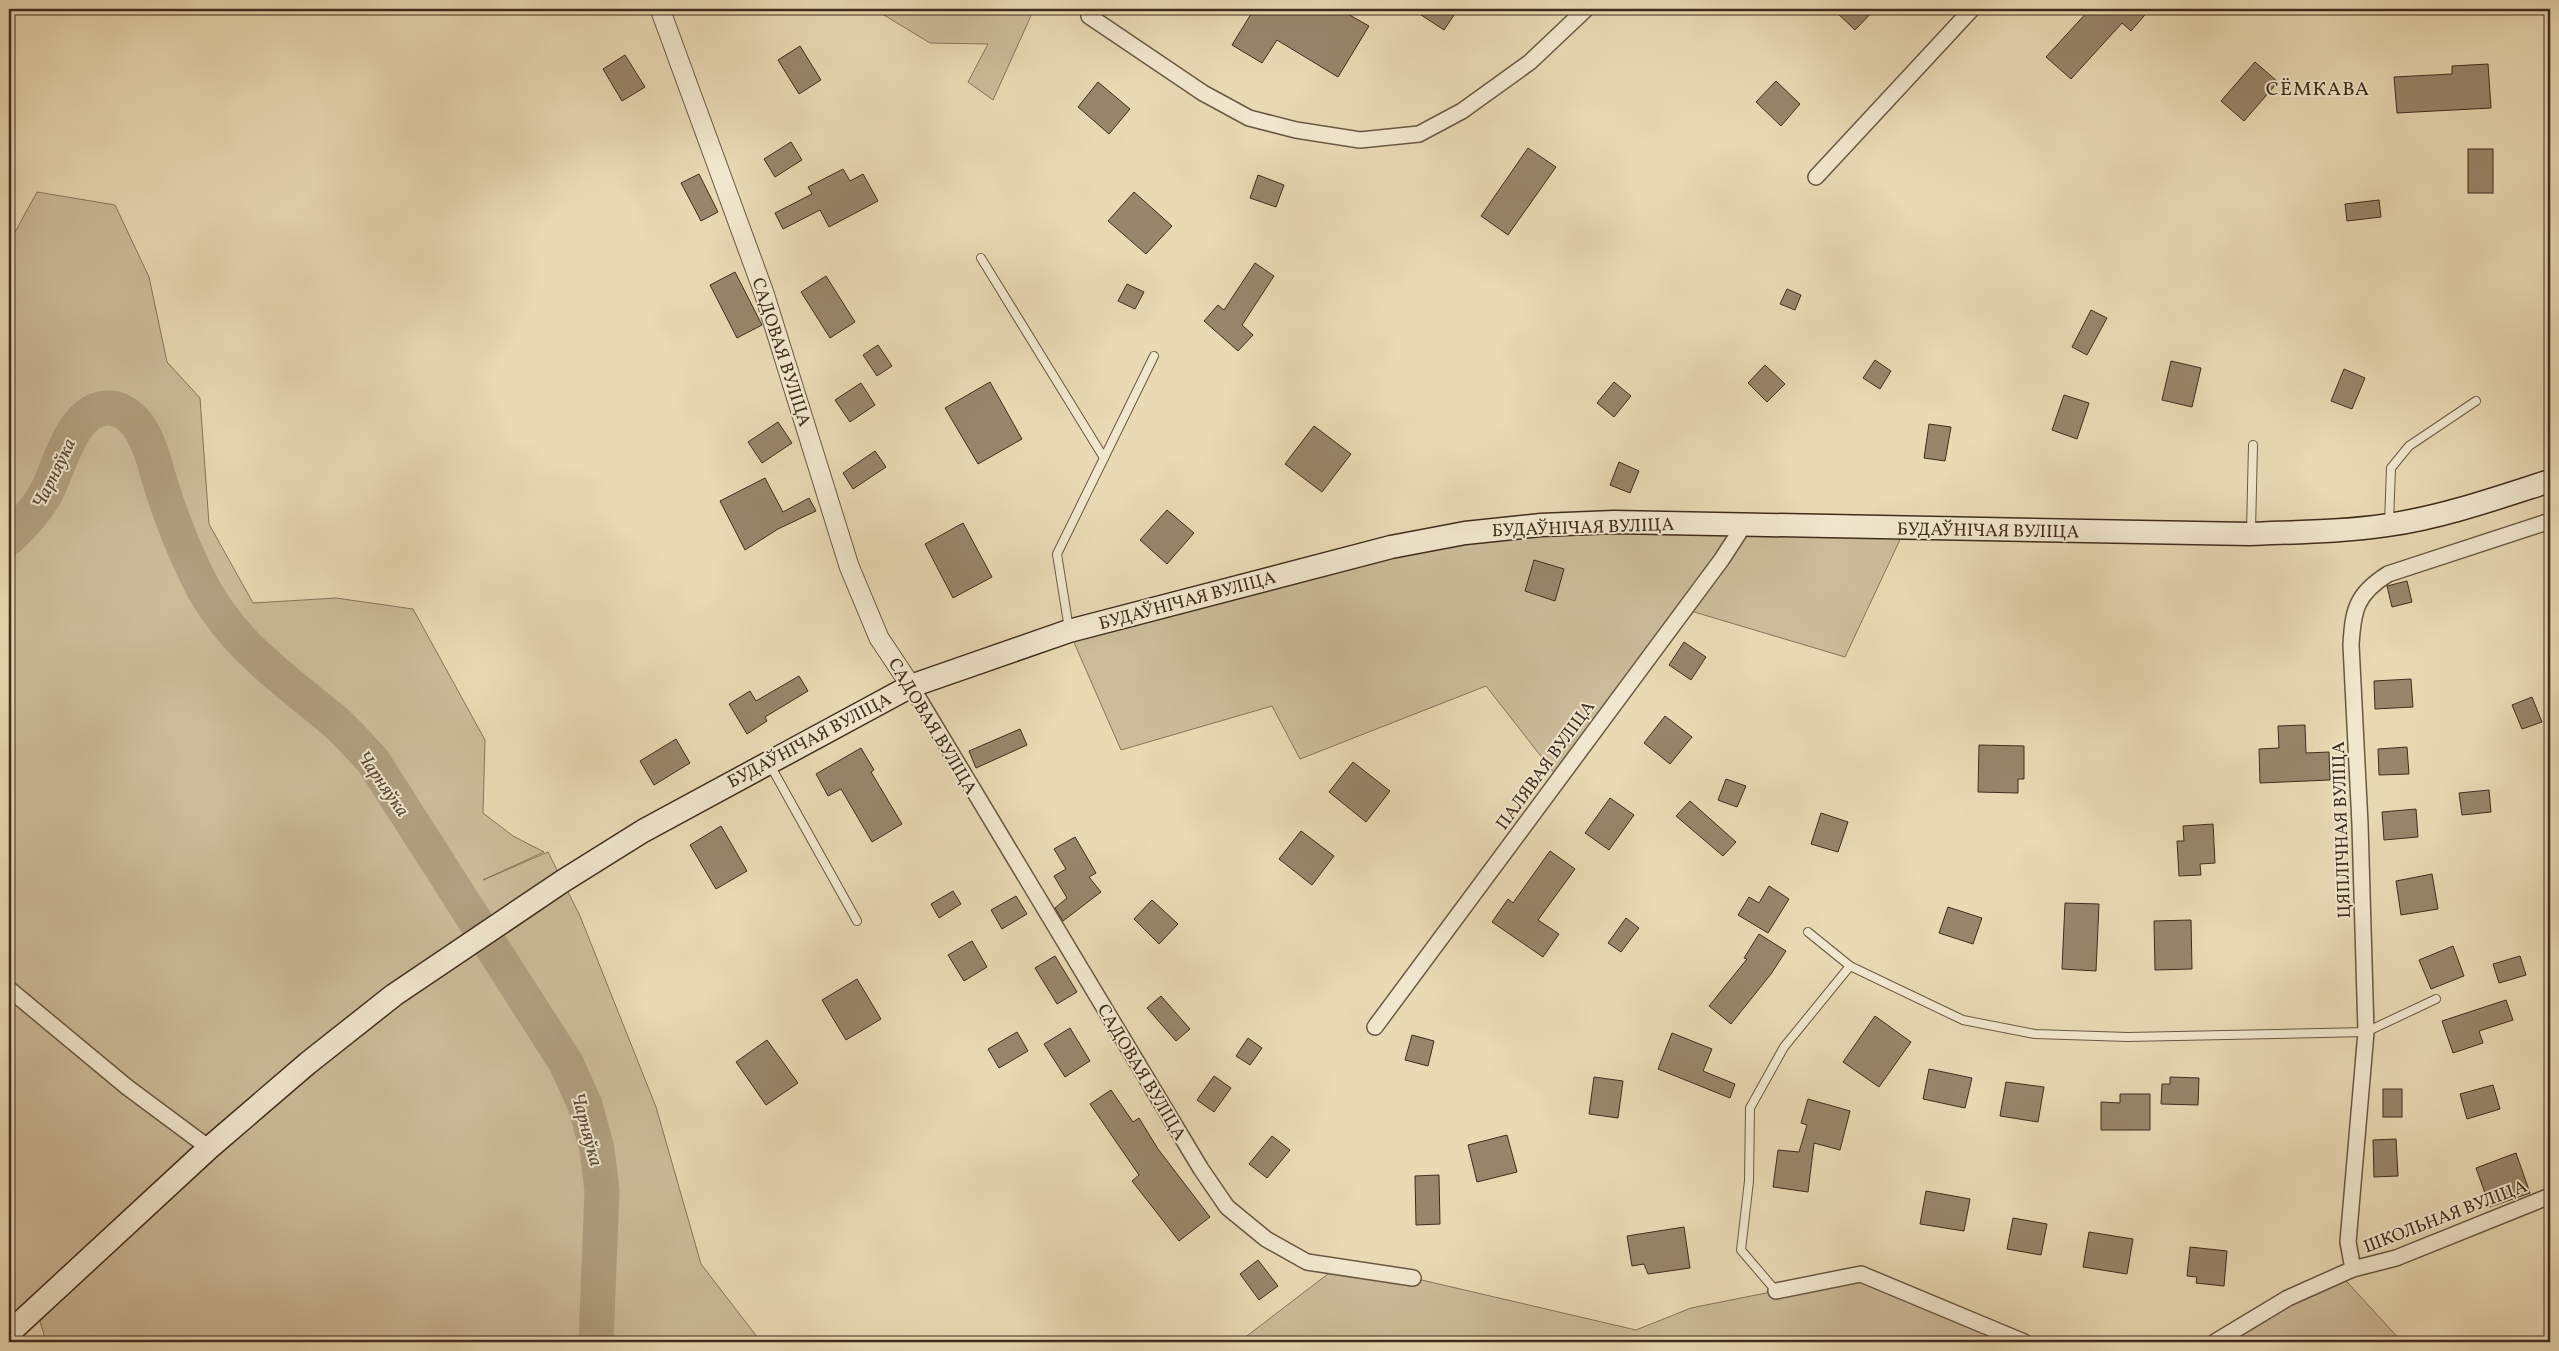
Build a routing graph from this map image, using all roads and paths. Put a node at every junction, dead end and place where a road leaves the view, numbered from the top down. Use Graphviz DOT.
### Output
graph roads {
  1 [pos="660,9"];
  2 [pos="1586,9"];
  3 [pos="1972,9"];
  4 [pos="1089,16"];
  5 [pos="1816,177"];
  6 [pos="981,258"];
  7 [pos="1154,356"];
  8 [pos="2476,401"];
  9 [pos="2253,445"];
  10 [pos="1104,458"];
  11 [pos="2550,481"];
  12 [pos="2550,520"];
  13 [pos="1744,525"];
  14 [pos="2388,525"];
  15 [pos="2250,534"];
  16 [pos="1069,631"];
  17 [pos="911,686"];
  18 [pos="768,761"];
  19 [pos="857,921"];
  20 [pos="1808,932"];
  21 [pos="1850,966"];
  22 [pos="9,989"];
  23 [pos="2436,999"];
  24 [pos="1375,1027"];
  25 [pos="2366,1032"];
  26 [pos="209,1148"];
  27 [pos="2550,1196"];
  28 [pos="2353,1270"];
  29 [pos="1413,1278"];
  30 [pos="1776,1291"];
  31 [pos="9,1332"];
  32 [pos="2024,1342"];
  33 [pos="2215,1342"];
  1 -- 17 [label="street, САДОВАЯ ВУЛІЦА"];
  2 -- 4 [label="street"];
  3 -- 5 [label="street"];
  6 -- 10 [label="lane"];
  7 -- 10 [label="lane"];
  8 -- 14 [label="lane"];
  9 -- 15 [label="lane"];
  10 -- 16 [label="lane"];
  11 -- 14 [label="main road, БУДАЎНІЧАЯ ВУЛІЦА"];
  12 -- 25 [label="street, ЦЯПЛІЧНАЯ ВУЛІЦА"];
  13 -- 15 [label="main road, БУДАЎНІЧАЯ ВУЛІЦА"];
  13 -- 16 [label="main road, БУДАЎНІЧАЯ ВУЛІЦА"];
  13 -- 24 [label="street, ПАЛЯВАЯ ВУЛІЦА"];
  14 -- 15 [label="main road, БУДАЎНІЧАЯ ВУЛІЦА"];
  16 -- 17 [label="main road, БУДАЎНІЧАЯ ВУЛІЦА"];
  17 -- 18 [label="main road, БУДАЎНІЧАЯ ВУЛІЦА"];
  17 -- 29 [label="street, САДОВАЯ ВУЛІЦА"];
  18 -- 19 [label="lane"];
  18 -- 26 [label="main road, БУДАЎНІЧАЯ ВУЛІЦА"];
  20 -- 21 [label="lane"];
  21 -- 25 [label="lane"];
  21 -- 30 [label="lane"];
  22 -- 26 [label="street"];
  23 -- 25 [label="lane"];
  25 -- 28 [label="street, ЦЯПЛІЧНАЯ ВУЛІЦА"];
  26 -- 31 [label="main road, БУДАЎНІЧАЯ ВУЛІЦА"];
  27 -- 28 [label="street, ШКОЛЬНАЯ ВУЛІЦА"];
  28 -- 33 [label="street, ШКОЛЬНАЯ ВУЛІЦА"];
  30 -- 32 [label="street"];
}
